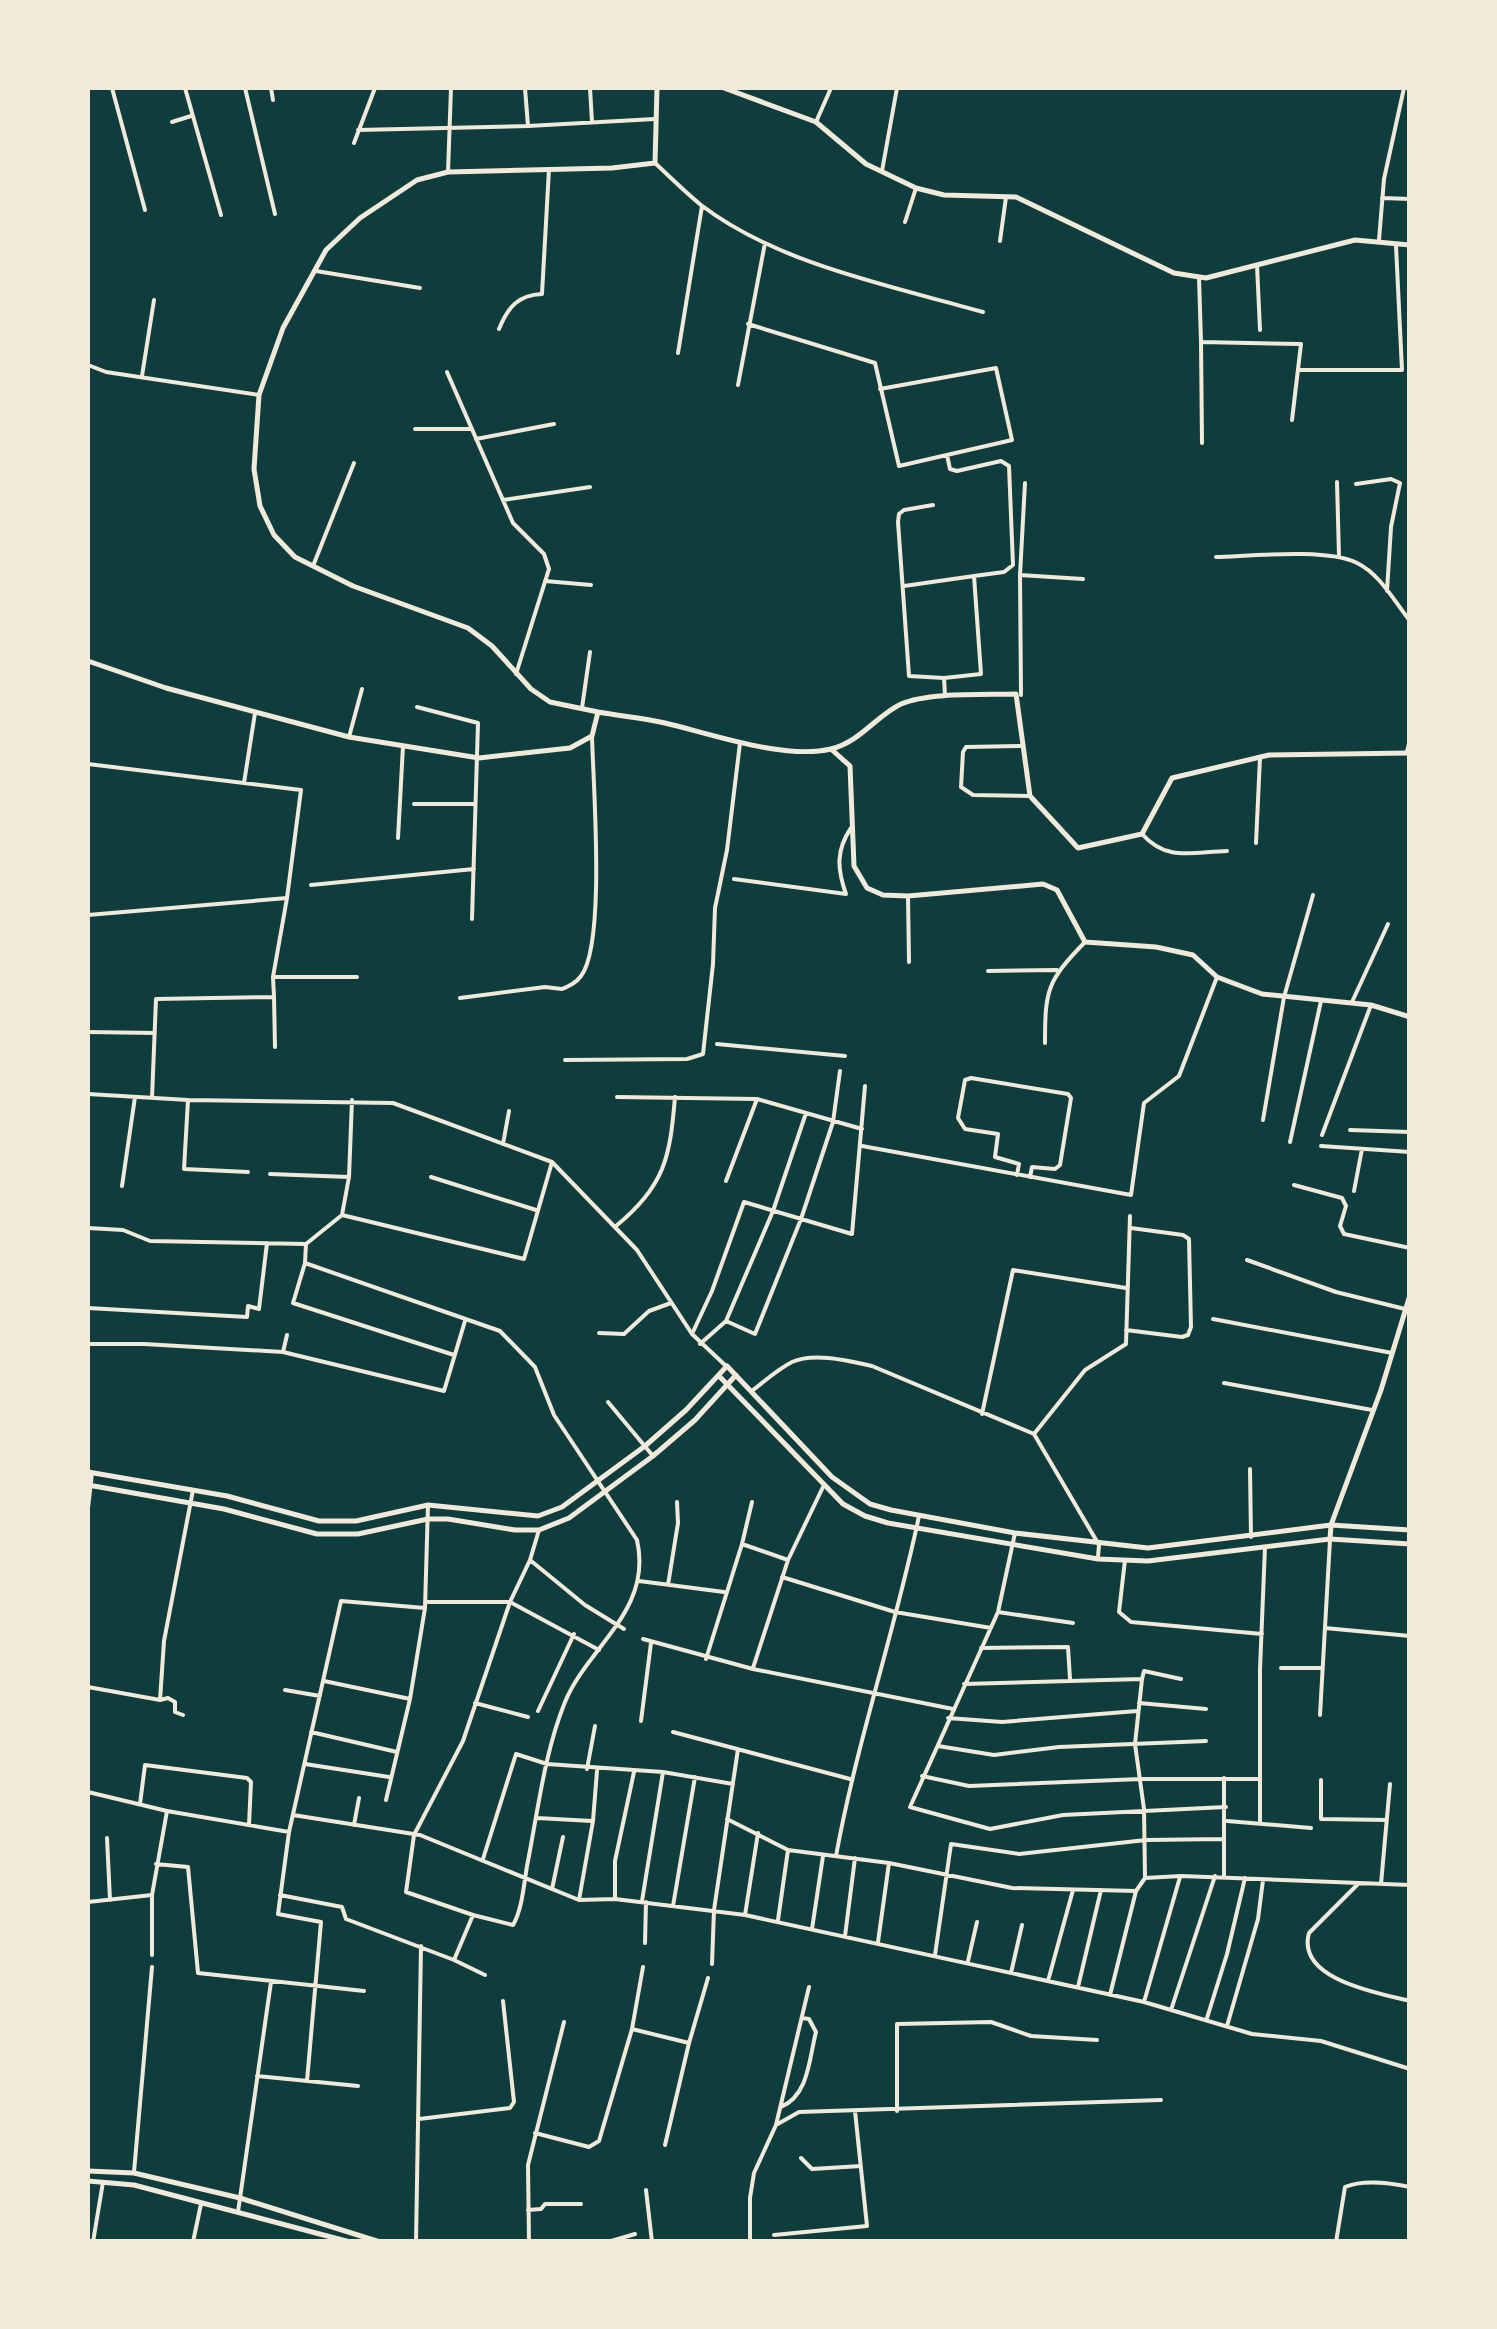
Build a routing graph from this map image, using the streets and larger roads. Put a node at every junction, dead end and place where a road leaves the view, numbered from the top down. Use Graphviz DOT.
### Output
graph roads {
  1 [pos="112,88"];
  2 [pos="185,88"];
  3 [pos="244,88"];
  4 [pos="270,88"];
  5 [pos="376,88"];
  6 [pos="451,88"];
  7 [pos="525,88"];
  8 [pos="590,88"];
  9 [pos="658,88"];
  10 [pos="724,88"];
  11 [pos="831,88"];
  12 [pos="897,88"];
  13 [pos="1404,88"];
  14 [pos="273,100"];
  15 [pos="192,116"];
  16 [pos="655,118"];
  17 [pos="172,122"];
  18 [pos="592,122"];
  19 [pos="816,122"];
  20 [pos="528,126"];
  21 [pos="450,129"];
  22 [pos="358,130"];
  23 [pos="354,143"];
  24 [pos="654,163"];
  25 [pos="549,170"];
  26 [pos="448,172"];
  27 [pos="882,172"];
  28 [pos="916,188"];
  29 [pos="1006,196"];
  30 [pos="1382,198"];
  31 [pos="1410,200"];
  32 [pos="702,206"];
  33 [pos="145,210"];
  34 [pos="275,214"];
  35 [pos="221,216"];
  36 [pos="905,222"];
  37 [pos="1000,241"];
  38 [pos="765,242"];
  39 [pos="1379,244"];
  40 [pos="1410,244"];
  41 [pos="1396,246"];
  42 [pos="1257,265"];
  43 [pos="316,272"];
  44 [pos="1199,277"];
  45 [pos="420,288"];
  46 [pos="154,300"];
  47 [pos="983,312"];
  48 [pos="748,324"];
  49 [pos="499,329"];
  50 [pos="1260,330"];
  51 [pos="1201,342"];
  52 [pos="678,353"];
  53 [pos="88,366"];
  54 [pos="1298,370"];
  55 [pos="447,372"];
  56 [pos="142,376"];
  57 [pos="738,386"];
  58 [pos="880,389"];
  59 [pos="259,395"];
  60 [pos="1292,420"];
  61 [pos="554,424"];
  62 [pos="415,429"];
  63 [pos="472,429"];
  64 [pos="476,439"];
  65 [pos="1202,443"];
  66 [pos="947,456"];
  67 [pos="354,463"];
  68 [pos="1336,482"];
  69 [pos="1025,483"];
  70 [pos="1356,484"];
  71 [pos="590,487"];
  72 [pos="503,500"];
  73 [pos="934,505"];
  74 [pos="1339,556"];
  75 [pos="1216,558"];
  76 [pos="313,566"];
  77 [pos="1020,575"];
  78 [pos="974,576"];
  79 [pos="1083,579"];
  80 [pos="544,581"];
  81 [pos="590,585"];
  82 [pos="902,586"];
  83 [pos="1387,591"];
  84 [pos="1410,621"];
  85 [pos="590,652"];
  86 [pos="88,661"];
  87 [pos="516,674"];
  88 [pos="944,678"];
  89 [pos="362,689"];
  90 [pos="1021,694"];
  91 [pos="945,696"];
  92 [pos="416,708"];
  93 [pos="582,708"];
  94 [pos="256,712"];
  95 [pos="598,712"];
  96 [pos="592,736"];
  97 [pos="349,738"];
  98 [pos="1410,739"];
  99 [pos="740,742"];
  100 [pos="403,746"];
  101 [pos="1023,746"];
  102 [pos="832,749"];
  103 [pos="1408,753"];
  104 [pos="478,758"];
  105 [pos="1260,758"];
  106 [pos="88,764"];
  107 [pos="244,783"];
  108 [pos="1030,796"];
  109 [pos="414,804"];
  110 [pos="476,804"];
  111 [pos="851,828"];
  112 [pos="1142,834"];
  113 [pos="398,838"];
  114 [pos="1256,843"];
  115 [pos="1228,851"];
  116 [pos="474,869"];
  117 [pos="734,880"];
  118 [pos="311,885"];
  119 [pos="1313,895"];
  120 [pos="908,896"];
  121 [pos="287,898"];
  122 [pos="88,915"];
  123 [pos="472,919"];
  124 [pos="1388,924"];
  125 [pos="1084,942"];
  126 [pos="909,962"];
  127 [pos="988,970"];
  128 [pos="1057,970"];
  129 [pos="357,976"];
  130 [pos="273,977"];
  131 [pos="1217,977"];
  132 [pos="274,997"];
  133 [pos="1284,997"];
  134 [pos="460,998"];
  135 [pos="1322,1001"];
  136 [pos="1352,1002"];
  137 [pos="1371,1005"];
  138 [pos="1410,1017"];
  139 [pos="88,1032"];
  140 [pos="155,1033"];
  141 [pos="1045,1043"];
  142 [pos="717,1044"];
  143 [pos="275,1047"];
  144 [pos="845,1056"];
  145 [pos="566,1060"];
  146 [pos="840,1071"];
  147 [pos="865,1086"];
  148 [pos="88,1094"];
  149 [pos="674,1097"];
  150 [pos="135,1098"];
  151 [pos="152,1098"];
  152 [pos="617,1098"];
  153 [pos="757,1099"];
  154 [pos="188,1100"];
  155 [pos="352,1100"];
  156 [pos="509,1111"];
  157 [pos="806,1113"];
  158 [pos="1264,1120"];
  159 [pos="832,1122"];
  160 [pos="862,1129"];
  161 [pos="1350,1130"];
  162 [pos="1410,1132"];
  163 [pos="1322,1135"];
  164 [pos="1290,1142"];
  165 [pos="504,1144"];
  166 [pos="862,1146"];
  167 [pos="1321,1146"];
  168 [pos="1362,1149"];
  169 [pos="1410,1152"];
  170 [pos="552,1162"];
  171 [pos="248,1172"];
  172 [pos="270,1174"];
  173 [pos="1018,1174"];
  174 [pos="349,1177"];
  175 [pos="431,1177"];
  176 [pos="1030,1177"];
  177 [pos="726,1181"];
  178 [pos="1294,1185"];
  179 [pos="122,1186"];
  180 [pos="1354,1192"];
  181 [pos="536,1210"];
  182 [pos="773,1211"];
  183 [pos="342,1215"];
  184 [pos="1130,1216"];
  185 [pos="801,1219"];
  186 [pos="616,1226"];
  187 [pos="88,1228"];
  188 [pos="1129,1228"];
  189 [pos="266,1243"];
  190 [pos="306,1244"];
  191 [pos="1410,1248"];
  192 [pos="1247,1260"];
  193 [pos="305,1263"];
  194 [pos="1126,1288"];
  195 [pos="1410,1295"];
  196 [pos="672,1302"];
  197 [pos="88,1308"];
  198 [pos="1405,1309"];
  199 [pos="466,1319"];
  200 [pos="1213,1320"];
  201 [pos="726,1322"];
  202 [pos="1126,1330"];
  203 [pos="599,1333"];
  204 [pos="692,1334"];
  205 [pos="287,1335"];
  206 [pos="88,1344"];
  207 [pos="700,1344"];
  208 [pos="283,1352"];
  209 [pos="1392,1353"];
  210 [pos="454,1355"];
  211 [pos="727,1366"];
  212 [pos="736,1375"];
  213 [pos="719,1376"];
  214 [pos="1224,1383"];
  215 [pos="728,1385"];
  216 [pos="753,1390"];
  217 [pos="608,1402"];
  218 [pos="1374,1410"];
  219 [pos="982,1414"];
  220 [pos="1034,1434"];
  221 [pos="644,1446"];
  222 [pos="653,1456"];
  223 [pos="1250,1469"];
  224 [pos="90,1472"];
  225 [pos="598,1480"];
  226 [pos="89,1485"];
  227 [pos="823,1486"];
  228 [pos="192,1490"];
  229 [pos="606,1491"];
  230 [pos="677,1502"];
  231 [pos="752,1502"];
  232 [pos="190,1503"];
  233 [pos="428,1505"];
  234 [pos="88,1508"];
  235 [pos="919,1515"];
  236 [pos="428,1519"];
  237 [pos="1331,1525"];
  238 [pos="916,1528"];
  239 [pos="539,1530"];
  240 [pos="1410,1530"];
  241 [pos="1014,1533"];
  242 [pos="1251,1537"];
  243 [pos="1330,1539"];
  244 [pos="742,1544"];
  245 [pos="1099,1544"];
  246 [pos="1410,1544"];
  247 [pos="1012,1547"];
  248 [pos="1266,1547"];
  249 [pos="1098,1559"];
  250 [pos="530,1560"];
  251 [pos="788,1560"];
  252 [pos="1124,1560"];
  253 [pos="782,1576"];
  254 [pos="639,1581"];
  255 [pos="668,1584"];
  256 [pos="726,1592"];
  257 [pos="510,1602"];
  258 [pos="425,1605"];
  259 [pos="895,1612"];
  260 [pos="998,1612"];
  261 [pos="1073,1623"];
  262 [pos="617,1626"];
  263 [pos="991,1628"];
  264 [pos="1324,1628"];
  265 [pos="624,1629"];
  266 [pos="574,1634"];
  267 [pos="1262,1634"];
  268 [pos="1410,1636"];
  269 [pos="643,1639"];
  270 [pos="651,1642"];
  271 [pos="981,1648"];
  272 [pos="600,1651"];
  273 [pos="706,1659"];
  274 [pos="1281,1668"];
  275 [pos="1322,1668"];
  276 [pos="753,1670"];
  277 [pos="1142,1679"];
  278 [pos="1181,1679"];
  279 [pos="1070,1680"];
  280 [pos="324,1681"];
  281 [pos="964,1684"];
  282 [pos="88,1687"];
  283 [pos="285,1690"];
  284 [pos="876,1694"];
  285 [pos="320,1696"];
  286 [pos="410,1699"];
  287 [pos="160,1700"];
  288 [pos="475,1703"];
  289 [pos="1139,1703"];
  290 [pos="953,1708"];
  291 [pos="1206,1709"];
  292 [pos="538,1711"];
  293 [pos="1137,1711"];
  294 [pos="1320,1715"];
  295 [pos="183,1716"];
  296 [pos="528,1717"];
  297 [pos="948,1718"];
  298 [pos="641,1722"];
  299 [pos="595,1726"];
  300 [pos="311,1732"];
  301 [pos="673,1732"];
  302 [pos="1206,1741"];
  303 [pos="1135,1744"];
  304 [pos="938,1746"];
  305 [pos="738,1749"];
  306 [pos="397,1752"];
  307 [pos="305,1764"];
  308 [pos="546,1764"];
  309 [pos="587,1769"];
  310 [pos="598,1770"];
  311 [pos="634,1772"];
  312 [pos="663,1772"];
  313 [pos="922,1776"];
  314 [pos="696,1777"];
  315 [pos="391,1778"];
  316 [pos="1224,1778"];
  317 [pos="1259,1778"];
  318 [pos="850,1779"];
  319 [pos="1141,1779"];
  320 [pos="1321,1780"];
  321 [pos="734,1784"];
  322 [pos="1390,1784"];
  323 [pos="88,1792"];
  324 [pos="359,1798"];
  325 [pos="386,1800"];
  326 [pos="140,1804"];
  327 [pos="1226,1807"];
  328 [pos="166,1810"];
  329 [pos="1144,1810"];
  330 [pos="293,1815"];
  331 [pos="537,1818"];
  332 [pos="727,1819"];
  333 [pos="1225,1820"];
  334 [pos="1387,1820"];
  335 [pos="593,1821"];
  336 [pos="1260,1822"];
  337 [pos="248,1825"];
  338 [pos="354,1825"];
  339 [pos="1312,1828"];
  340 [pos="290,1832"];
  341 [pos="758,1833"];
  342 [pos="414,1836"];
  343 [pos="563,1837"];
  344 [pos="107,1838"];
  345 [pos="1224,1839"];
  346 [pos="1146,1840"];
  347 [pos="788,1850"];
  348 [pos="823,1856"];
  349 [pos="836,1856"];
  350 [pos="855,1858"];
  351 [pos="483,1860"];
  352 [pos="889,1862"];
  353 [pos="156,1864"];
  354 [pos="945,1876"];
  355 [pos="1181,1876"];
  356 [pos="1215,1876"];
  357 [pos="1224,1876"];
  358 [pos="525,1878"];
  359 [pos="1146,1878"];
  360 [pos="1245,1878"];
  361 [pos="1263,1878"];
  362 [pos="1358,1884"];
  363 [pos="1382,1884"];
  364 [pos="1410,1885"];
  365 [pos="552,1889"];
  366 [pos="1102,1889"];
  367 [pos="1073,1890"];
  368 [pos="1136,1890"];
  369 [pos="152,1894"];
  370 [pos="280,1895"];
  371 [pos="615,1899"];
  372 [pos="110,1900"];
  373 [pos="580,1900"];
  374 [pos="88,1902"];
  375 [pos="644,1902"];
  376 [pos="673,1906"];
  377 [pos="714,1910"];
  378 [pos="472,1915"];
  379 [pos="745,1915"];
  380 [pos="778,1922"];
  381 [pos="976,1922"];
  382 [pos="1022,1925"];
  383 [pos="812,1929"];
  384 [pos="846,1936"];
  385 [pos="646,1943"];
  386 [pos="878,1944"];
  387 [pos="421,1946"];
  388 [pos="152,1955"];
  389 [pos="935,1955"];
  390 [pos="454,1960"];
  391 [pos="967,1963"];
  392 [pos="712,1964"];
  393 [pos="643,1967"];
  394 [pos="152,1968"];
  395 [pos="1011,1973"];
  396 [pos="485,1975"];
  397 [pos="708,1978"];
  398 [pos="271,1982"];
  399 [pos="1048,1982"];
  400 [pos="314,1987"];
  401 [pos="809,1987"];
  402 [pos="1078,1987"];
  403 [pos="364,1991"];
  404 [pos="1110,1995"];
  405 [pos="502,2001"];
  406 [pos="1410,2001"];
  407 [pos="1144,2002"];
  408 [pos="1171,2010"];
  409 [pos="802,2018"];
  410 [pos="1206,2019"];
  411 [pos="564,2022"];
  412 [pos="1227,2026"];
  413 [pos="632,2028"];
  414 [pos="1097,2040"];
  415 [pos="688,2042"];
  416 [pos="1410,2069"];
  417 [pos="257,2076"];
  418 [pos="307,2081"];
  419 [pos="358,2086"];
  420 [pos="1162,2100"];
  421 [pos="780,2107"];
  422 [pos="855,2111"];
  423 [pos="898,2111"];
  424 [pos="418,2119"];
  425 [pos="776,2125"];
  426 [pos="536,2133"];
  427 [pos="665,2146"];
  428 [pos="801,2158"];
  429 [pos="860,2166"];
  430 [pos="88,2171"];
  431 [pos="134,2173"];
  432 [pos="104,2181"];
  433 [pos="88,2182"];
  434 [pos="1410,2187"];
  435 [pos="646,2190"];
  436 [pos="240,2198"];
  437 [pos="201,2204"];
  438 [pos="581,2204"];
  439 [pos="528,2210"];
  440 [pos="238,2212"];
  441 [pos="651,2229"];
  442 [pos="817,2231"];
  443 [pos="774,2236"];
  444 [pos="93,2242"];
  445 [pos="193,2242"];
  446 [pos="350,2242"];
  447 [pos="380,2242"];
  448 [pos="416,2242"];
  449 [pos="529,2242"];
  450 [pos="608,2242"];
  451 [pos="652,2242"];
  452 [pos="750,2242"];
  453 [pos="818,2242"];
  454 [pos="1336,2242"];
  1 -- 33 [label="street"];
  2 -- 15 [label="street"];
  3 -- 34 [label="street"];
  4 -- 14 [label="street"];
  5 -- 22 [label="street"];
  6 -- 21 [label="street"];
  7 -- 20 [label="street"];
  8 -- 18 [label="street"];
  9 -- 16 [label="street"];
  10 -- 19 [label="street"];
  11 -- 19 [label="street"];
  12 -- 27 [label="street"];
  13 -- 30 [label="street"];
  15 -- 17 [label="street"];
  15 -- 35 [label="street"];
  16 -- 18 [label="street"];
  16 -- 24 [label="street"];
  18 -- 20 [label="street"];
  19 -- 27 [label="street"];
  20 -- 21 [label="street"];
  21 -- 22 [label="street"];
  21 -- 26 [label="street"];
  22 -- 23 [label="street"];
  24 -- 25 [label="street"];
  24 -- 32 [label="street"];
  25 -- 26 [label="street"];
  25 -- 49 [label="street"];
  26 -- 43 [label="street"];
  27 -- 28 [label="street"];
  28 -- 29 [label="street"];
  28 -- 36 [label="street"];
  29 -- 37 [label="street"];
  29 -- 44 [label="street"];
  30 -- 31 [label="street"];
  30 -- 39 [label="street"];
  32 -- 38 [label="street"];
  32 -- 52 [label="street"];
  38 -- 47 [label="street"];
  38 -- 48 [label="street"];
  39 -- 41 [label="street"];
  39 -- 42 [label="street"];
  40 -- 41 [label="street"];
  41 -- 54 [label="street"];
  42 -- 44 [label="street"];
  42 -- 50 [label="street"];
  43 -- 45 [label="street"];
  43 -- 59 [label="street"];
  44 -- 51 [label="street"];
  46 -- 56 [label="street"];
  48 -- 57 [label="street"];
  48 -- 58 [label="street"];
  51 -- 54 [label="street"];
  51 -- 65 [label="street"];
  53 -- 56 [label="street"];
  54 -- 60 [label="street"];
  55 -- 63 [label="street"];
  56 -- 59 [label="street"];
  58 -- 66 [label="street"];
  58 -- 66 [label="street"];
  59 -- 76 [label="street"];
  61 -- 64 [label="street"];
  62 -- 63 [label="street"];
  63 -- 64 [label="street"];
  64 -- 72 [label="street"];
  66 -- 78 [label="street"];
  67 -- 76 [label="street"];
  68 -- 74 [label="street"];
  69 -- 77 [label="street"];
  70 -- 83 [label="street"];
  71 -- 72 [label="street"];
  72 -- 80 [label="street"];
  73 -- 82 [label="street"];
  74 -- 75 [label="street"];
  74 -- 83 [label="street"];
  76 -- 87 [label="street"];
  77 -- 79 [label="street"];
  77 -- 90 [label="street"];
  78 -- 82 [label="street"];
  78 -- 88 [label="street"];
  80 -- 81 [label="street"];
  80 -- 87 [label="street"];
  82 -- 88 [label="street"];
  83 -- 84 [label="street"];
  85 -- 93 [label="street"];
  86 -- 94 [label="street"];
  87 -- 93 [label="street"];
  88 -- 91 [label="street"];
  89 -- 97 [label="street"];
  91 -- 101 [label="street"];
  91 -- 102 [label="street"];
  92 -- 104 [label="street"];
  93 -- 95 [label="street"];
  94 -- 97 [label="street"];
  94 -- 107 [label="street"];
  95 -- 96 [label="street"];
  95 -- 99 [label="street"];
  96 -- 104 [label="street"];
  96 -- 134 [label="street"];
  97 -- 100 [label="street"];
  98 -- 103 [label="street"];
  99 -- 102 [label="street"];
  99 -- 145 [label="street"];
  100 -- 104 [label="street"];
  100 -- 113 [label="street"];
  101 -- 108 [label="street"];
  101 -- 108 [label="street"];
  102 -- 111 [label="street"];
  103 -- 105 [label="street"];
  104 -- 110 [label="street"];
  105 -- 112 [label="street"];
  105 -- 114 [label="street"];
  106 -- 107 [label="street"];
  107 -- 121 [label="street"];
  108 -- 112 [label="street"];
  109 -- 110 [label="street"];
  110 -- 116 [label="street"];
  111 -- 117 [label="street"];
  111 -- 120 [label="street"];
  112 -- 115 [label="street"];
  116 -- 118 [label="street"];
  116 -- 123 [label="street"];
  119 -- 133 [label="street"];
  120 -- 125 [label="street"];
  120 -- 126 [label="street"];
  121 -- 122 [label="street"];
  121 -- 130 [label="street"];
  124 -- 136 [label="street"];
  125 -- 128 [label="street"];
  125 -- 131 [label="street"];
  127 -- 128 [label="street"];
  128 -- 141 [label="street"];
  129 -- 130 [label="street"];
  130 -- 132 [label="street"];
  131 -- 133 [label="street"];
  131 -- 176 [label="street"];
  132 -- 140 [label="street"];
  132 -- 143 [label="street"];
  133 -- 135 [label="street"];
  133 -- 158 [label="street"];
  135 -- 136 [label="street"];
  135 -- 164 [label="street"];
  136 -- 137 [label="street"];
  137 -- 138 [label="street"];
  137 -- 163 [label="street"];
  139 -- 140 [label="street"];
  140 -- 151 [label="street"];
  142 -- 144 [label="street"];
  146 -- 159 [label="street"];
  147 -- 160 [label="street"];
  148 -- 150 [label="street"];
  149 -- 152 [label="street"];
  149 -- 153 [label="street"];
  149 -- 186 [label="street"];
  150 -- 151 [label="street"];
  150 -- 179 [label="street"];
  151 -- 154 [label="street"];
  153 -- 157 [label="street"];
  153 -- 177 [label="street"];
  154 -- 155 [label="street"];
  154 -- 171 [label="street"];
  155 -- 165 [label="street"];
  155 -- 174 [label="street"];
  156 -- 165 [label="street"];
  157 -- 159 [label="street"];
  157 -- 182 [label="street"];
  159 -- 160 [label="street"];
  159 -- 185 [label="street"];
  160 -- 166 [label="street"];
  161 -- 162 [label="street"];
  165 -- 170 [label="street"];
  166 -- 173 [label="street"];
  166 -- 185 [label="street"];
  167 -- 168 [label="street"];
  168 -- 169 [label="street"];
  168 -- 180 [label="street"];
  170 -- 181 [label="street"];
  170 -- 186 [label="street"];
  172 -- 174 [label="street"];
  173 -- 176 [label="street"];
  173 -- 176 [label="street"];
  174 -- 183 [label="street"];
  175 -- 181 [label="street"];
  178 -- 191 [label="street"];
  181 -- 183 [label="street"];
  182 -- 185 [label="street"];
  182 -- 201 [label="street"];
  182 -- 204 [label="street"];
  183 -- 190 [label="street"];
  184 -- 188 [label="street"];
  185 -- 201 [label="street"];
  186 -- 196 [label="street"];
  187 -- 189 [label="street"];
  188 -- 194 [label="street"];
  188 -- 202 [label="street"];
  189 -- 190 [label="street"];
  189 -- 197 [label="street"];
  190 -- 193 [label="street"];
  192 -- 198 [label="street"];
  193 -- 199 [label="street"];
  193 -- 210 [label="street"];
  194 -- 202 [label="street"];
  194 -- 219 [label="street"];
  195 -- 198 [label="street"];
  196 -- 203 [label="street"];
  196 -- 204 [label="street"];
  198 -- 209 [label="street"];
  199 -- 210 [label="street"];
  199 -- 225 [label="street"];
  200 -- 209 [label="street"];
  201 -- 207 [label="street"];
  202 -- 220 [label="street"];
  204 -- 207 [label="street"];
  205 -- 208 [label="street"];
  206 -- 208 [label="street"];
  207 -- 211 [label="street"];
  208 -- 210 [label="street"];
  209 -- 218 [label="street"];
  211 -- 212 [label="street"];
  211 -- 213 [label="street"];
  212 -- 215 [label="street"];
  212 -- 216 [label="street"];
  213 -- 215 [label="street"];
  213 -- 221 [label="street"];
  214 -- 218 [label="street"];
  215 -- 222 [label="street"];
  215 -- 227 [label="street"];
  216 -- 219 [label="street"];
  216 -- 235 [label="street"];
  217 -- 221 [label="street"];
  218 -- 237 [label="street"];
  219 -- 220 [label="street"];
  220 -- 245 [label="street"];
  221 -- 222 [label="street"];
  221 -- 225 [label="street"];
  222 -- 229 [label="street"];
  223 -- 242 [label="street"];
  224 -- 226 [label="street"];
  224 -- 228 [label="street"];
  225 -- 229 [label="street"];
  225 -- 233 [label="street"];
  226 -- 232 [label="street"];
  226 -- 234 [label="street"];
  227 -- 238 [label="street"];
  227 -- 251 [label="street"];
  228 -- 232 [label="street"];
  228 -- 233 [label="street"];
  229 -- 239 [label="street"];
  229 -- 254 [label="street"];
  230 -- 255 [label="street"];
  231 -- 244 [label="street"];
  232 -- 236 [label="street"];
  232 -- 287 [label="street"];
  233 -- 236 [label="street"];
  235 -- 238 [label="street"];
  235 -- 241 [label="street"];
  236 -- 239 [label="street"];
  236 -- 258 [label="street"];
  237 -- 240 [label="street"];
  237 -- 242 [label="street"];
  237 -- 243 [label="street"];
  238 -- 247 [label="street"];
  238 -- 259 [label="street"];
  239 -- 250 [label="street"];
  241 -- 245 [label="street"];
  241 -- 247 [label="street"];
  242 -- 245 [label="street"];
  243 -- 246 [label="street"];
  243 -- 248 [label="street"];
  243 -- 264 [label="street"];
  244 -- 251 [label="street"];
  244 -- 256 [label="street"];
  245 -- 249 [label="street"];
  247 -- 249 [label="street"];
  247 -- 260 [label="street"];
  248 -- 252 [label="street"];
  248 -- 267 [label="street"];
  249 -- 252 [label="street"];
  250 -- 257 [label="street"];
  250 -- 262 [label="street"];
  251 -- 253 [label="street"];
  252 -- 267 [label="street"];
  253 -- 259 [label="street"];
  253 -- 276 [label="street"];
  254 -- 255 [label="street"];
  254 -- 262 [label="street"];
  255 -- 256 [label="street"];
  256 -- 273 [label="street"];
  257 -- 258 [label="street"];
  257 -- 266 [label="street"];
  257 -- 288 [label="street"];
  258 -- 280 [label="street"];
  258 -- 286 [label="street"];
  259 -- 263 [label="street"];
  259 -- 284 [label="street"];
  260 -- 261 [label="street"];
  260 -- 263 [label="street"];
  262 -- 265 [label="street"];
  262 -- 272 [label="street"];
  263 -- 271 [label="street"];
  264 -- 268 [label="street"];
  264 -- 275 [label="street"];
  266 -- 272 [label="street"];
  266 -- 292 [label="street"];
  267 -- 317 [label="street"];
  269 -- 270 [label="street"];
  270 -- 273 [label="street"];
  270 -- 298 [label="street"];
  271 -- 279 [label="street"];
  271 -- 281 [label="street"];
  272 -- 308 [label="street"];
  273 -- 276 [label="street"];
  274 -- 275 [label="street"];
  275 -- 294 [label="street"];
  276 -- 284 [label="street"];
  277 -- 278 [label="street"];
  277 -- 279 [label="street"];
  277 -- 289 [label="street"];
  279 -- 281 [label="street"];
  280 -- 285 [label="street"];
  280 -- 286 [label="street"];
  281 -- 290 [label="street"];
  282 -- 287 [label="street"];
  283 -- 285 [label="street"];
  284 -- 290 [label="street"];
  284 -- 318 [label="street"];
  285 -- 300 [label="street"];
  286 -- 306 [label="street"];
  287 -- 295 [label="street"];
  288 -- 296 [label="street"];
  288 -- 342 [label="street"];
  289 -- 291 [label="street"];
  289 -- 293 [label="street"];
  290 -- 297 [label="street"];
  293 -- 297 [label="street"];
  293 -- 303 [label="street"];
  297 -- 304 [label="street"];
  299 -- 309 [label="street"];
  300 -- 306 [label="street"];
  300 -- 307 [label="street"];
  301 -- 305 [label="street"];
  302 -- 303 [label="street"];
  303 -- 304 [label="street"];
  303 -- 319 [label="street"];
  304 -- 313 [label="street"];
  305 -- 318 [label="street"];
  305 -- 321 [label="street"];
  306 -- 315 [label="street"];
  307 -- 315 [label="street"];
  307 -- 330 [label="street"];
  308 -- 309 [label="street"];
  308 -- 331 [label="street"];
  308 -- 351 [label="street"];
  309 -- 310 [label="street"];
  310 -- 311 [label="street"];
  310 -- 335 [label="street"];
  311 -- 312 [label="street"];
  311 -- 371 [label="street"];
  312 -- 314 [label="street"];
  312 -- 375 [label="street"];
  313 -- 319 [label="street"];
  313 -- 329 [label="street"];
  314 -- 321 [label="street"];
  314 -- 376 [label="street"];
  315 -- 325 [label="street"];
  316 -- 317 [label="street"];
  316 -- 319 [label="street"];
  316 -- 327 [label="street"];
  317 -- 336 [label="street"];
  318 -- 349 [label="street"];
  319 -- 329 [label="street"];
  320 -- 334 [label="street"];
  321 -- 332 [label="street"];
  322 -- 334 [label="street"];
  323 -- 326 [label="street"];
  324 -- 338 [label="street"];
  326 -- 328 [label="street"];
  326 -- 337 [label="street"];
  327 -- 329 [label="street"];
  327 -- 333 [label="street"];
  328 -- 337 [label="street"];
  328 -- 353 [label="street"];
  329 -- 346 [label="street"];
  330 -- 338 [label="street"];
  330 -- 340 [label="street"];
  331 -- 335 [label="street"];
  331 -- 358 [label="street"];
  332 -- 341 [label="street"];
  332 -- 377 [label="street"];
  333 -- 336 [label="street"];
  333 -- 345 [label="street"];
  334 -- 363 [label="street"];
  335 -- 373 [label="street"];
  336 -- 339 [label="street"];
  337 -- 340 [label="street"];
  338 -- 342 [label="street"];
  340 -- 370 [label="street"];
  341 -- 347 [label="street"];
  341 -- 379 [label="street"];
  342 -- 351 [label="street"];
  342 -- 378 [label="street"];
  343 -- 365 [label="street"];
  344 -- 372 [label="street"];
  345 -- 346 [label="street"];
  345 -- 357 [label="street"];
  346 -- 354 [label="street"];
  346 -- 359 [label="street"];
  347 -- 348 [label="street"];
  347 -- 380 [label="street"];
  348 -- 349 [label="street"];
  348 -- 383 [label="street"];
  349 -- 350 [label="street"];
  350 -- 352 [label="street"];
  350 -- 384 [label="street"];
  351 -- 358 [label="street"];
  352 -- 354 [label="street"];
  352 -- 386 [label="street"];
  353 -- 369 [label="street"];
  353 -- 398 [label="street"];
  354 -- 367 [label="street"];
  354 -- 389 [label="street"];
  355 -- 356 [label="street"];
  355 -- 359 [label="street"];
  355 -- 407 [label="street"];
  356 -- 357 [label="street"];
  356 -- 408 [label="street"];
  357 -- 360 [label="street"];
  358 -- 365 [label="street"];
  358 -- 378 [label="street"];
  359 -- 368 [label="street"];
  360 -- 361 [label="street"];
  360 -- 410 [label="street"];
  361 -- 362 [label="street"];
  361 -- 412 [label="street"];
  362 -- 363 [label="street"];
  362 -- 406 [label="street"];
  363 -- 364 [label="street"];
  365 -- 373 [label="street"];
  366 -- 367 [label="street"];
  366 -- 368 [label="street"];
  366 -- 402 [label="street"];
  367 -- 399 [label="street"];
  368 -- 404 [label="street"];
  369 -- 372 [label="street"];
  369 -- 388 [label="street"];
  370 -- 387 [label="street"];
  370 -- 400 [label="street"];
  371 -- 373 [label="street"];
  371 -- 375 [label="street"];
  372 -- 374 [label="street"];
  375 -- 376 [label="street"];
  375 -- 385 [label="street"];
  376 -- 377 [label="street"];
  377 -- 379 [label="street"];
  377 -- 392 [label="street"];
  378 -- 390 [label="street"];
  379 -- 380 [label="street"];
  380 -- 383 [label="street"];
  381 -- 391 [label="street"];
  382 -- 395 [label="street"];
  383 -- 384 [label="street"];
  384 -- 386 [label="street"];
  386 -- 389 [label="street"];
  387 -- 390 [label="street"];
  387 -- 424 [label="street"];
  389 -- 391 [label="street"];
  390 -- 396 [label="street"];
  391 -- 395 [label="street"];
  393 -- 413 [label="street"];
  394 -- 431 [label="street"];
  395 -- 399 [label="street"];
  397 -- 415 [label="street"];
  398 -- 400 [label="street"];
  398 -- 417 [label="street"];
  399 -- 402 [label="street"];
  400 -- 403 [label="street"];
  400 -- 418 [label="street"];
  401 -- 409 [label="street"];
  402 -- 404 [label="street"];
  404 -- 407 [label="street"];
  405 -- 424 [label="street"];
  407 -- 408 [label="street"];
  408 -- 410 [label="street"];
  409 -- 421 [label="street"];
  409 -- 421 [label="street"];
  410 -- 412 [label="street"];
  411 -- 426 [label="street"];
  412 -- 416 [label="street"];
  413 -- 415 [label="street"];
  413 -- 426 [label="street"];
  414 -- 423 [label="street"];
  415 -- 427 [label="street"];
  417 -- 418 [label="street"];
  417 -- 436 [label="street"];
  418 -- 419 [label="street"];
  420 -- 423 [label="street"];
  421 -- 425 [label="street"];
  422 -- 423 [label="street"];
  422 -- 425 [label="street"];
  422 -- 429 [label="street"];
  424 -- 448 [label="street"];
  425 -- 452 [label="street"];
  426 -- 439 [label="street"];
  428 -- 429 [label="street"];
  429 -- 442 [label="street"];
  430 -- 431 [label="street"];
  431 -- 436 [label="street"];
  432 -- 433 [label="street"];
  432 -- 437 [label="street"];
  432 -- 444 [label="street"];
  434 -- 454 [label="street"];
  435 -- 441 [label="street"];
  436 -- 440 [label="street"];
  436 -- 447 [label="street"];
  437 -- 440 [label="street"];
  437 -- 445 [label="street"];
  438 -- 439 [label="street"];
  439 -- 449 [label="street"];
  440 -- 446 [label="street"];
  441 -- 450 [label="street"];
  441 -- 451 [label="street"];
  442 -- 443 [label="street"];
  442 -- 453 [label="street"];
}
